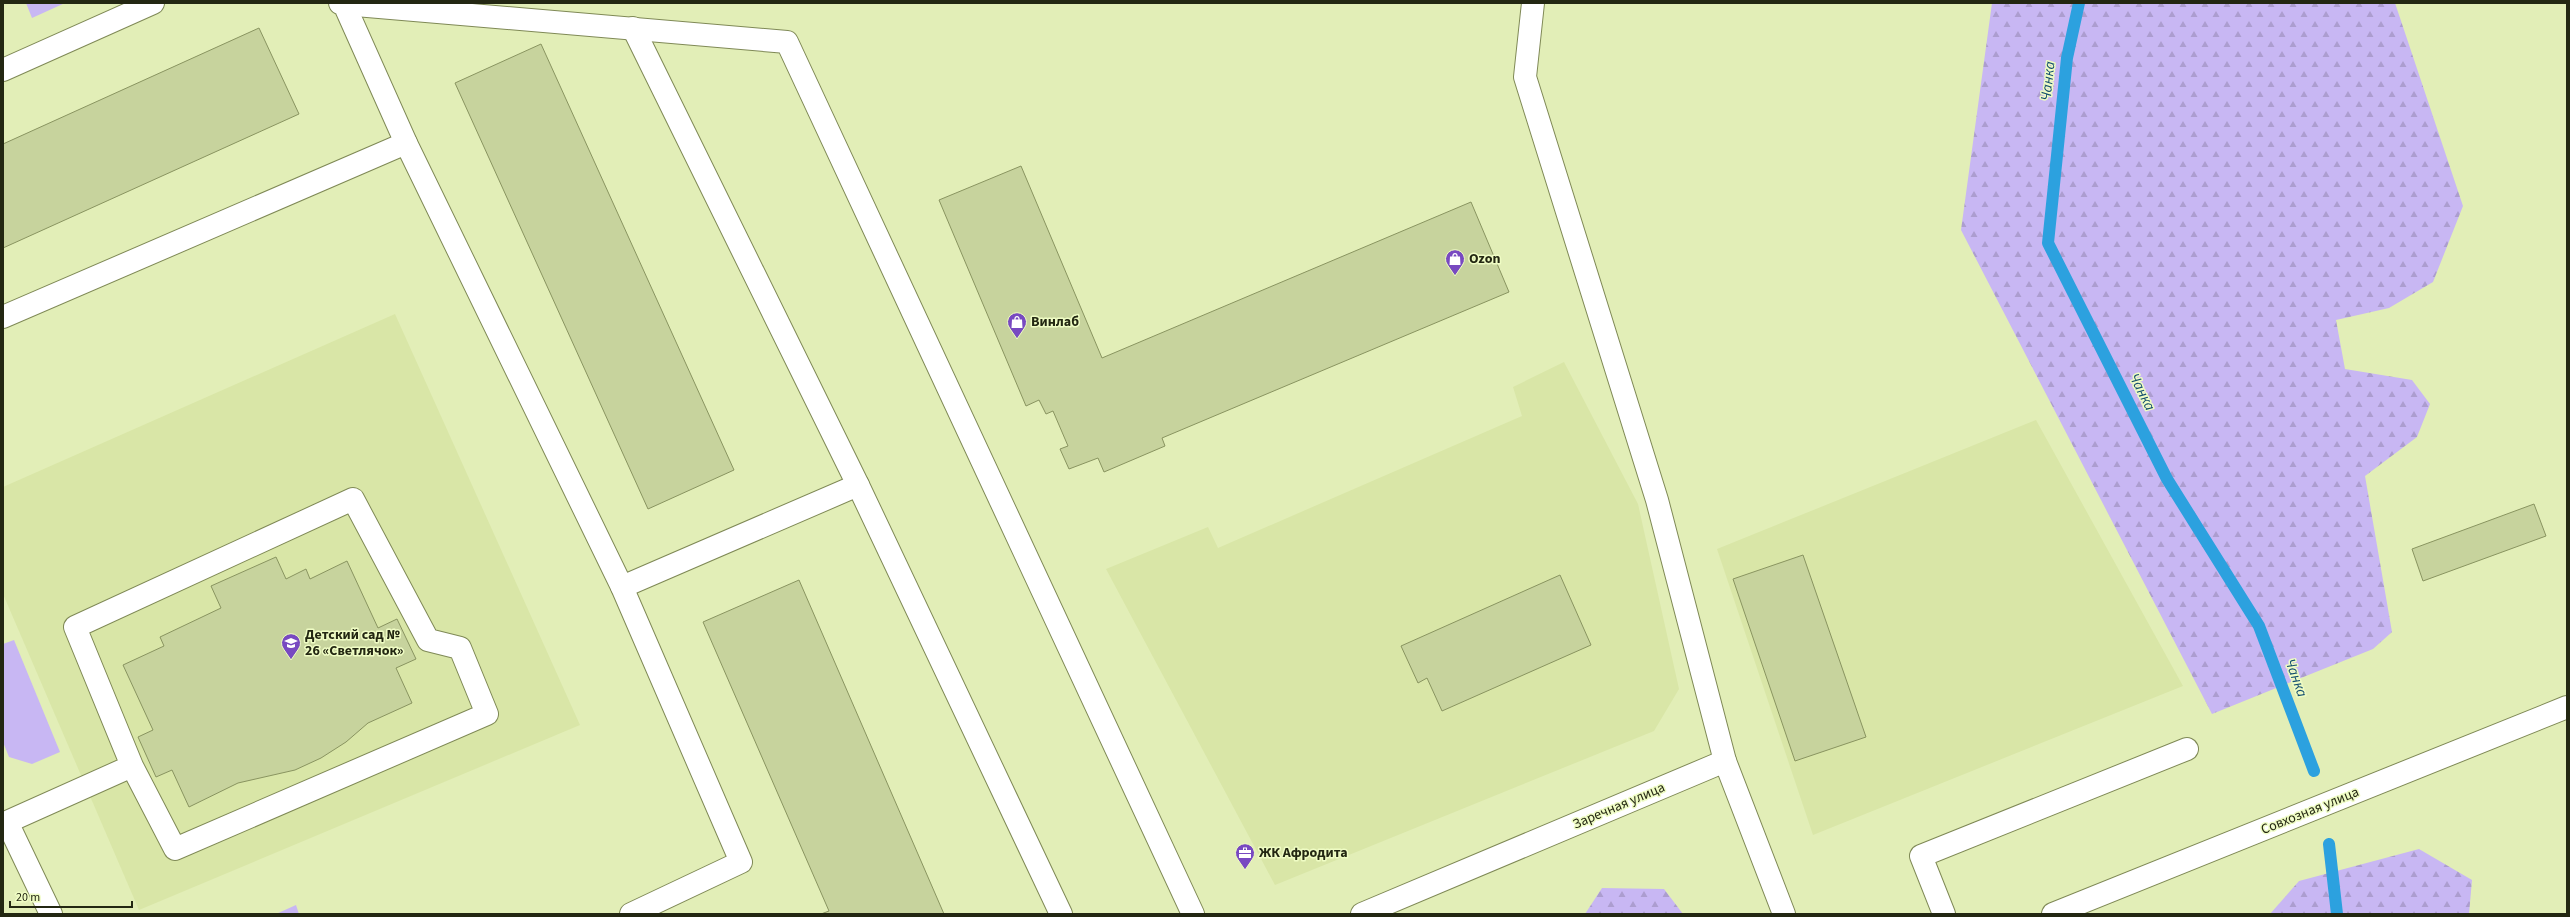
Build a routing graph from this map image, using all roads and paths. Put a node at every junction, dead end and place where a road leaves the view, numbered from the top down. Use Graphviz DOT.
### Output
graph roads {
  1 [pos="153,3"];
  2 [pos="342,3"];
  3 [pos="1533,3"];
  4 [pos="633,28"];
  5 [pos="3,70"];
  6 [pos="406,143"];
  7 [pos="3,317"];
  8 [pos="858,485"];
  9 [pos="622,587"];
  10 [pos="2567,707"];
  11 [pos="2187,749"];
  12 [pos="1725,761"];
  13 [pos="132,766"];
  14 [pos="4,819"];
  15 [pos="51,914"];
  16 [pos="631,914"];
  17 [pos="1061,914"];
  18 [pos="1193,914"];
  19 [pos="1362,914"];
  20 [pos="1784,914"];
  21 [pos="1944,914"];
  22 [pos="2054,914"];
  1 -- 5 [label="street"];
  2 -- 4 [label="street"];
  2 -- 6 [label="street"];
  3 -- 12 [label="street"];
  4 -- 8 [label="street"];
  4 -- 18 [label="street"];
  6 -- 7 [label="street"];
  6 -- 9 [label="street"];
  8 -- 9 [label="street"];
  8 -- 17 [label="street"];
  9 -- 16 [label="street"];
  10 -- 22 [label="street, Совхозная улица"];
  11 -- 21 [label="street"];
  12 -- 19 [label="street, Заречная улица"];
  12 -- 20 [label="street"];
  13 -- 13 [label="street"];
  13 -- 14 [label="street"];
  14 -- 15 [label="street"];
}
